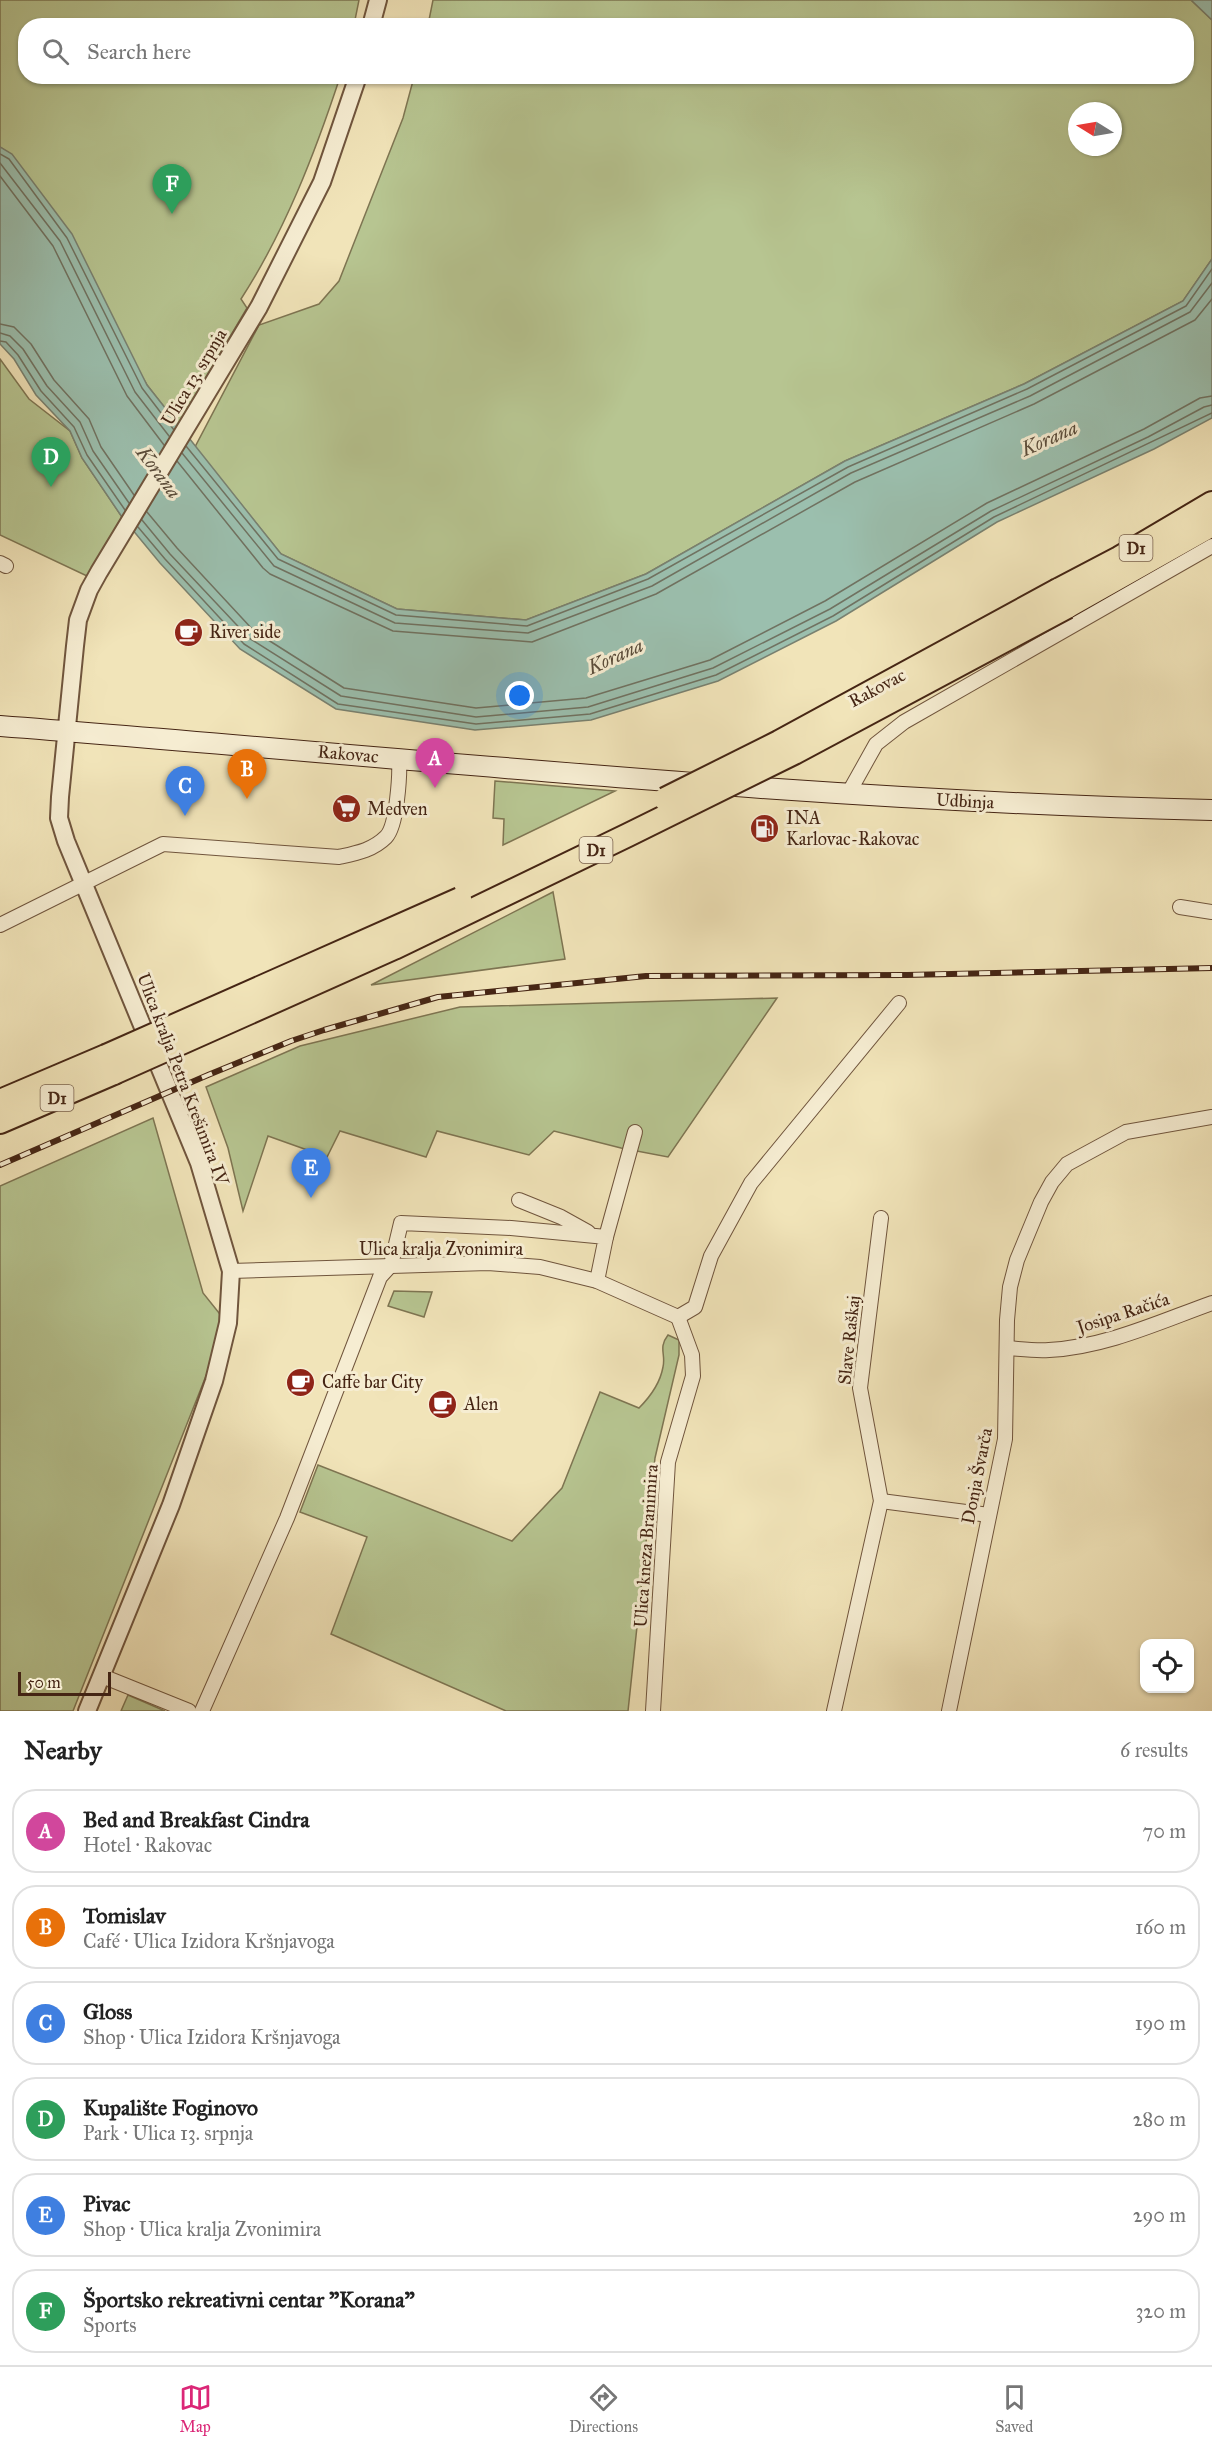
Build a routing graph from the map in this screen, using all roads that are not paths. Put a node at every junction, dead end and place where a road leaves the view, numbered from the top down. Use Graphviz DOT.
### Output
graph roads {
  1 [pos="378,0"];
  2 [pos="373,18"];
  3 [pos="355,84"];
  4 [pos="1212,503"];
  5 [pos="1212,525"];
  6 [pos="1212,546"];
  7 [pos="1063,599"];
  8 [pos="0,726"];
  9 [pos="66,732"];
  10 [pos="399,759"];
  11 [pos="848,794"];
  12 [pos="1212,810"];
  13 [pos="84,885"];
  14 [pos="1180,907"];
  15 [pos="1212,912"];
  16 [pos="0,925"];
  17 [pos="899,1003"];
  18 [pos="110,1065"];
  19 [pos="0,1101"];
  20 [pos="1212,1117"];
  21 [pos="0,1122"];
  22 [pos="635,1131"];
  23 [pos="519,1200"];
  24 [pos="881,1218"];
  25 [pos="601,1236"];
  26 [pos="391,1265"];
  27 [pos="231,1271"];
  28 [pos="597,1281"];
  29 [pos="1212,1303"];
  30 [pos="678,1317"];
  31 [pos="1007,1348"];
  32 [pos="881,1501"];
  33 [pos="989,1515"];
  34 [pos="102,1676"];
  35 [pos="87,1711"];
  36 [pos="189,1711"];
  37 [pos="202,1711"];
  38 [pos="653,1711"];
  39 [pos="834,1711"];
  40 [pos="949,1711"];
  1 -- 2 [label="street"];
  3 -- 9 [label="street, Ulica 13. srpnja"];
  4 -- 7 [label="highway, D1"];
  5 -- 7 [label="highway, D1"];
  6 -- 11 [label="street"];
  7 -- 18 [label="highway, Rakovac / D1, bridge"];
  8 -- 9 [label="main road, Rakovac"];
  9 -- 10 [label="main road, Rakovac"];
  9 -- 13 [label="street, Ulica kralja Petra Krešimira IV"];
  10 -- 11 [label="main road, Rakovac"];
  10 -- 13 [label="street"];
  11 -- 12 [label="main road, Udbinja"];
  13 -- 16 [label="street"];
  13 -- 27 [label="street, Ulica kralja Petra Krešimira IV"];
  14 -- 15 [label="street"];
  17 -- 30 [label="street"];
  18 -- 19 [label="highway, D1"];
  18 -- 21 [label="highway, D1"];
  20 -- 31 [label="street, Donja Švarča"];
  22 -- 25 [label="street"];
  23 -- 25 [label="street"];
  24 -- 32 [label="street, Slave Raškaj"];
  25 -- 26 [label="street"];
  25 -- 28 [label="street"];
  26 -- 27 [label="street, Ulica kralja Zvonimira"];
  26 -- 28 [label="street, Ulica kralja Zvonimira"];
  26 -- 37 [label="street"];
  27 -- 34 [label="street, Ulica kralja Petra Krešimira IV"];
  28 -- 30 [label="street, Ulica kralja Zvonimira"];
  29 -- 31 [label="street, Josipa Račića"];
  30 -- 38 [label="street, Ulica kneza Branimira"];
  31 -- 33 [label="street, Donja Švarča"];
  32 -- 33 [label="street"];
  32 -- 39 [label="street, Slave Raškaj"];
  33 -- 40 [label="street, Donja Švarča"];
  34 -- 35 [label="street, Ulica kralja Petra Krešimira IV"];
  34 -- 36 [label="street"];
}
